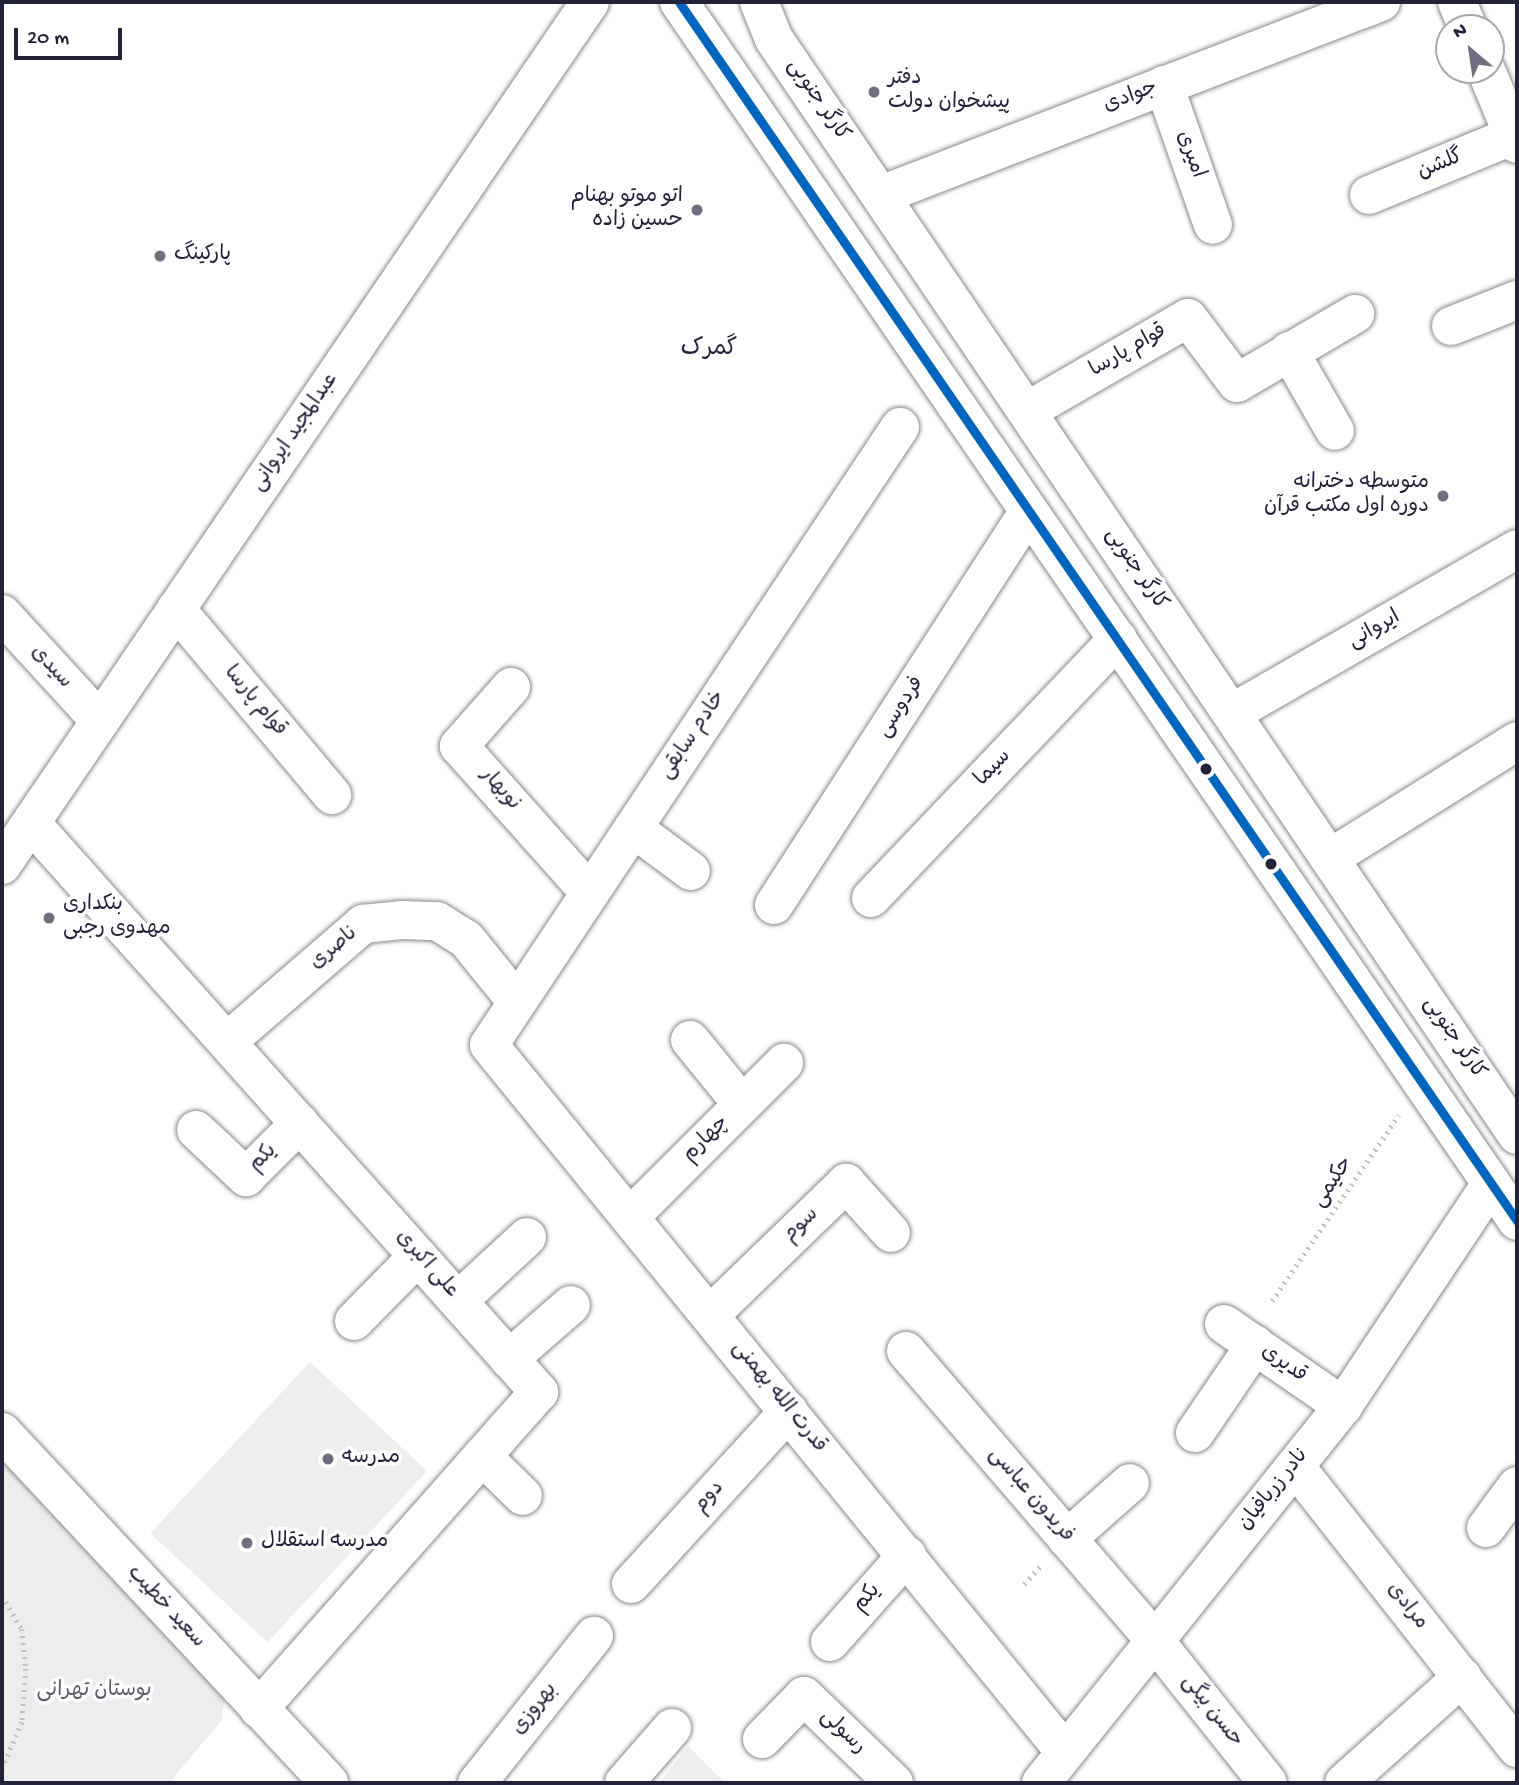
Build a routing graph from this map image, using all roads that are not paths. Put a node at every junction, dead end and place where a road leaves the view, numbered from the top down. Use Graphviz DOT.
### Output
graph roads {
  1 [pos="590,2"];
  2 [pos="679,2"];
  3 [pos="759,2"];
  4 [pos="1381,2"];
  5 [pos="1492,84"];
  6 [pos="1164,85"];
  7 [pos="1516,138"];
  8 [pos="881,195"];
  9 [pos="1369,195"];
  10 [pos="1213,226"];
  11 [pos="1517,300"];
  12 [pos="1355,314"];
  13 [pos="1451,326"];
  14 [pos="1289,351"];
  15 [pos="1027,411"];
  16 [pos="900,427"];
  17 [pos="1335,431"];
  18 [pos="1029,511"];
  19 [pos="1517,549"];
  20 [pos="176,610"];
  21 [pos="2,614"];
  22 [pos="1118,639"];
  23 [pos="511,687"];
  24 [pos="1232,713"];
  25 [pos="100,721"];
  26 [pos="1517,741"];
  27 [pos="332,794"];
  28 [pos="31,823"];
  29 [pos="633,828"];
  30 [pos="1330,858"];
  31 [pos="2,865"];
  32 [pos="691,871"];
  33 [pos="590,892"];
  34 [pos="870,898"];
  35 [pos="774,905"];
  36 [pos="517,1002"];
  37 [pos="690,1040"];
  38 [pos="228,1041"];
  39 [pos="489,1045"];
  40 [pos="784,1063"];
  41 [pos="742,1104"];
  42 [pos="300,1123"];
  43 [pos="197,1130"];
  44 [pos="1517,1135"];
  45 [pos="1517,1142"];
  46 [pos="1491,1184"];
  47 [pos="630,1217"];
  48 [pos="1517,1221"];
  49 [pos="891,1233"];
  50 [pos="527,1237"];
  51 [pos="418,1256"];
  52 [pos="458,1301"];
  53 [pos="571,1305"];
  54 [pos="710,1315"];
  55 [pos="354,1321"];
  56 [pos="1224,1324"];
  57 [pos="1255,1345"];
  58 [pos="906,1351"];
  59 [pos="509,1359"];
  60 [pos="1343,1406"];
  61 [pos="789,1411"];
  62 [pos="2,1432"];
  63 [pos="1195,1433"];
  64 [pos="482,1456"];
  65 [pos="1295,1466"];
  66 [pos="1130,1483"];
  67 [pos="1517,1486"];
  68 [pos="523,1496"];
  69 [pos="1486,1528"];
  70 [pos="1068,1539"];
  71 [pos="907,1555"];
  72 [pos="631,1584"];
  73 [pos="594,1636"];
  74 [pos="1155,1641"];
  75 [pos="830,1642"];
  76 [pos="1462,1677"];
  77 [pos="259,1709"];
  78 [pos="672,1728"];
  79 [pos="761,1739"];
  80 [pos="1517,1748"];
  81 [pos="1051,1774"];
  82 [pos="315,1778"];
  83 [pos="477,1783"];
  84 [pos="624,1783"];
  85 [pos="894,1783"];
  86 [pos="1268,1783"];
  87 [pos="1344,1783"];
  1 -- 20 [label="street, عبدالمجید ایروانی"];
  2 -- 18 [label="street"];
  3 -- 8 [label="street, کارگر جنوبی"];
  4 -- 6 [label="street, جوادی"];
  5 -- 7 [label="street"];
  6 -- 8 [label="street, جوادی"];
  6 -- 10 [label="street, امیری"];
  7 -- 9 [label="street, گلشن"];
  8 -- 15 [label="street, کارگر جنوبی"];
  11 -- 13 [label="street"];
  12 -- 14 [label="street, قوام پارسا"];
  14 -- 15 [label="street, قوام پارسا"];
  14 -- 17 [label="street"];
  15 -- 24 [label="street, کارگر جنوبی"];
  16 -- 29 [label="street, خادم سابقی"];
  18 -- 22 [label="street"];
  18 -- 35 [label="street, فردوسی"];
  19 -- 24 [label="street, ایروانی"];
  20 -- 25 [label="street, عبدالمجید ایروانی"];
  20 -- 27 [label="street, قوام پارسا"];
  21 -- 25 [label="street, سیدی"];
  22 -- 34 [label="street, سیما"];
  22 -- 46 [label="street"];
  23 -- 33 [label="street, نوبهار"];
  24 -- 30 [label="street, کارگر جنوبی"];
  25 -- 28 [label="street, عبدالمجید ایروانی"];
  26 -- 30 [label="street"];
  28 -- 31 [label="street, عبدالمجید ایروانی"];
  28 -- 38 [label="street, علی اکبری"];
  29 -- 32 [label="street"];
  29 -- 33 [label="street, خادم سابقی"];
  30 -- 44 [label="street, کارگر جنوبی"];
  33 -- 36 [label="street, خادم سابقی"];
  36 -- 38 [label="street, ناصری"];
  36 -- 39 [label="street, خادم سابقی"];
  37 -- 41 [label="street"];
  38 -- 42 [label="street, علی اکبری"];
  39 -- 47 [label="street, قدرت الله بهمنی"];
  40 -- 41 [label="street, چهارم"];
  41 -- 47 [label="street, چهارم"];
  42 -- 43 [label="street, یکم"];
  42 -- 51 [label="street, علی اکبری"];
  45 -- 46 [label="street, نادر زربافیان"];
  46 -- 48 [label="street"];
  46 -- 60 [label="street, نادر زربافیان"];
  47 -- 54 [label="street, قدرت الله بهمنی"];
  49 -- 54 [label="street, سوم"];
  50 -- 52 [label="street"];
  51 -- 52 [label="street, علی اکبری"];
  51 -- 55 [label="street"];
  52 -- 59 [label="street, علی اکبری"];
  53 -- 59 [label="street"];
  54 -- 61 [label="street, قدرت الله بهمنی"];
  56 -- 57 [label="street, قدیری"];
  57 -- 60 [label="street, قدیری"];
  57 -- 63 [label="street"];
  58 -- 70 [label="street, فریدون عباسی"];
  59 -- 64 [label="street, علی اکبری"];
  60 -- 65 [label="street, نادر زربافیان"];
  61 -- 71 [label="street, قدرت الله بهمنی"];
  61 -- 72 [label="street, دوم"];
  62 -- 77 [label="street, سعید خطیب"];
  64 -- 68 [label="street"];
  64 -- 77 [label="street, علی اکبری"];
  65 -- 74 [label="street, نادر زربافیان"];
  65 -- 76 [label="street, مرادی"];
  66 -- 70 [label="street"];
  67 -- 69 [label="street"];
  70 -- 74 [label="street, فریدون عباسی"];
  71 -- 75 [label="street, یکم"];
  71 -- 81 [label="street, قدرت الله بهمنی"];
  73 -- 83 [label="street, بهروزی"];
  74 -- 81 [label="street, نادر زربافیان"];
  74 -- 86 [label="street, حسن بیگی"];
  76 -- 80 [label="street, مرادی"];
  76 -- 87 [label="street"];
  77 -- 82 [label="street, سعید خطیب"];
  78 -- 84 [label="street"];
  79 -- 85 [label="street, رسولی"];
}
